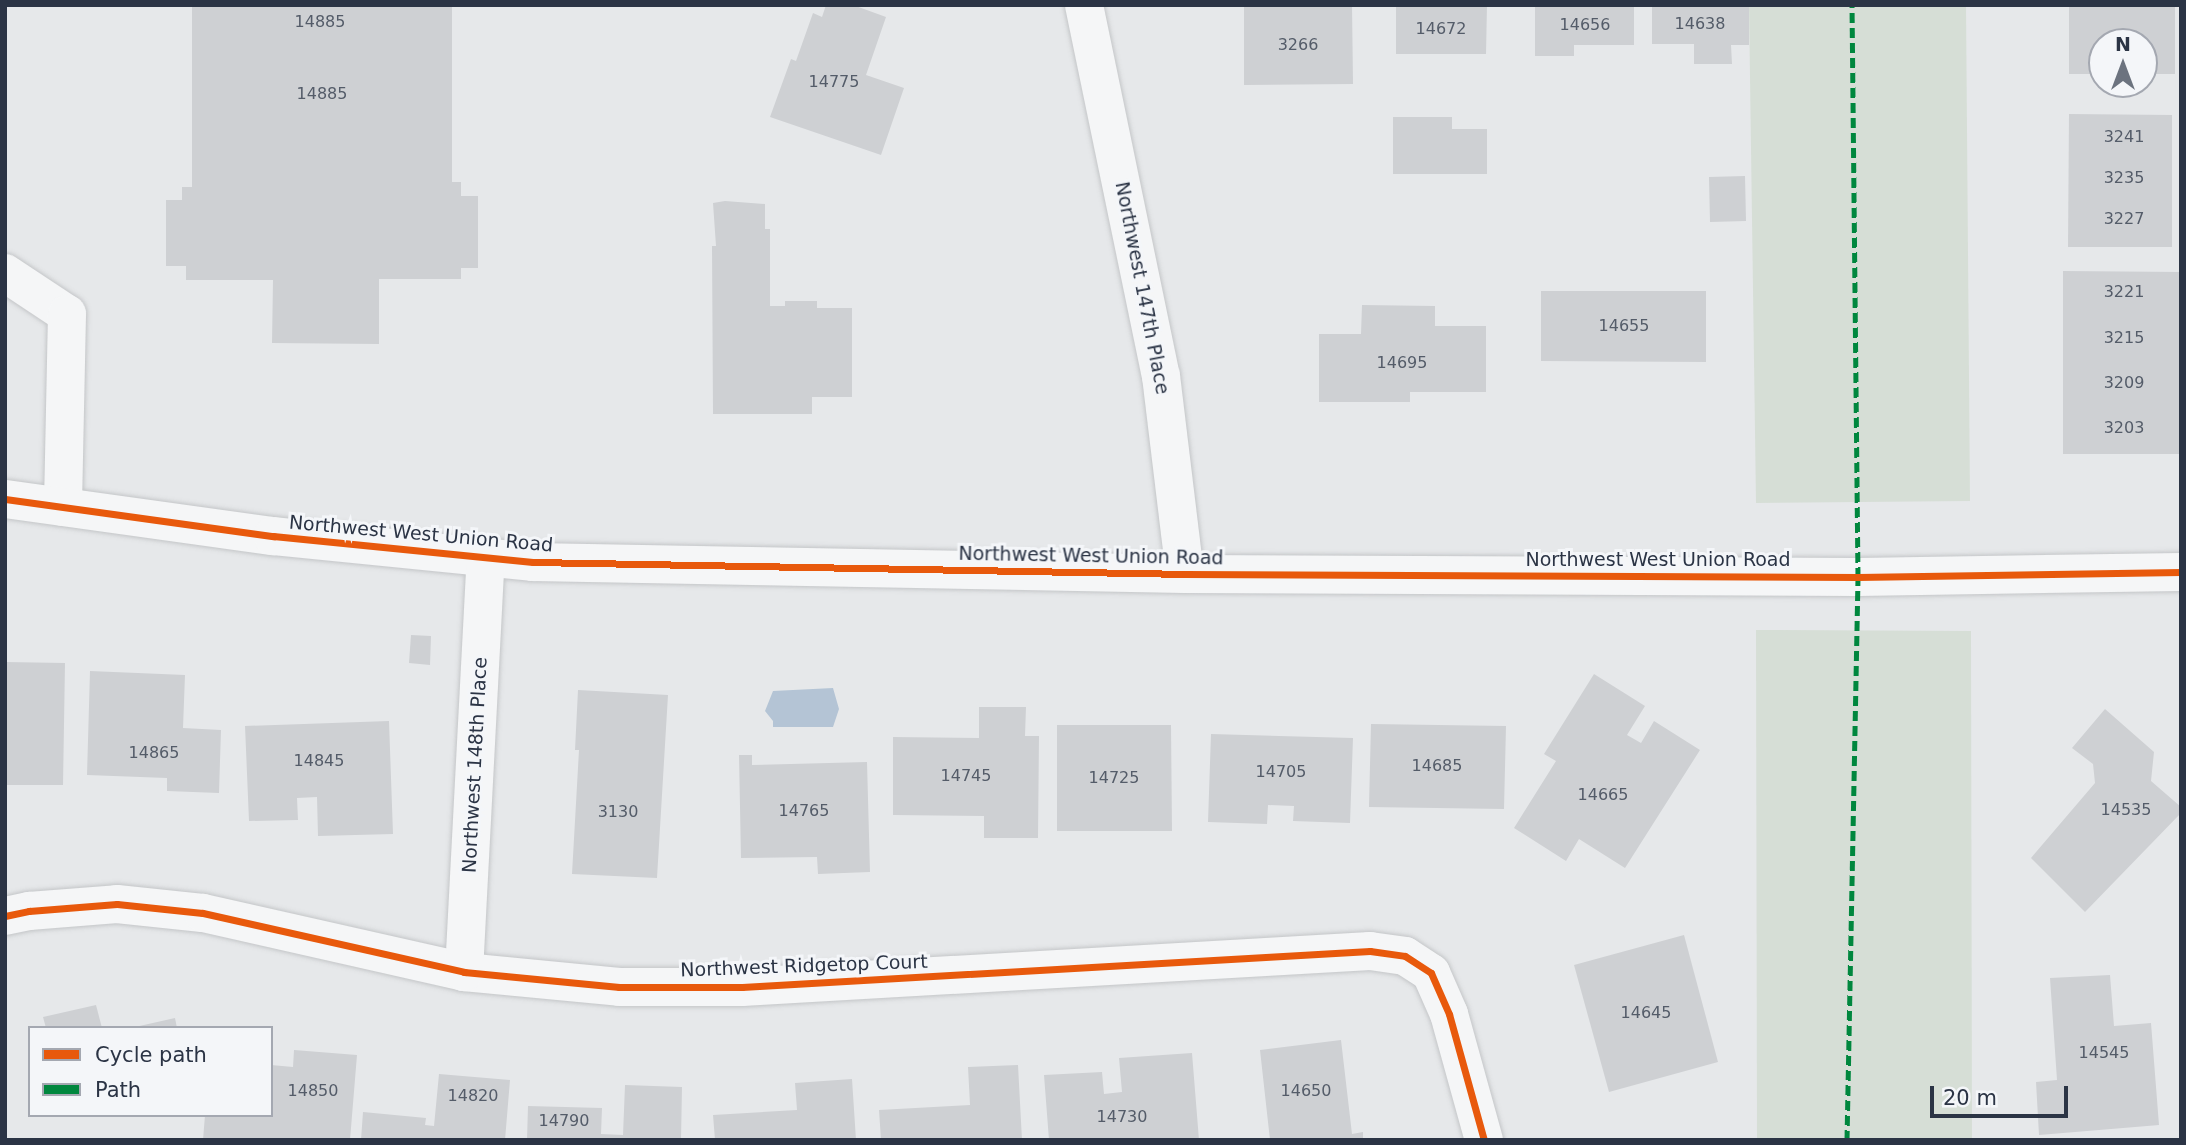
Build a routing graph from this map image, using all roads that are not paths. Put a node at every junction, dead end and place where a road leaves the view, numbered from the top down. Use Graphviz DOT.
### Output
graph roads {
  1 [pos="1084,5"];
  2 [pos="5,273"];
  3 [pos="5,499"];
  4 [pos="63,507"];
  5 [pos="486,559"];
  6 [pos="2181,572"];
  7 [pos="1185,574"];
  8 [pos="5,916"];
  9 [pos="464,972"];
  10 [pos="1484,1140"];
  1 -- 7 [label="street, Northwest 147th Place"];
  2 -- 4 [label="street"];
  3 -- 4 [label="street, Northwest West Union Road"];
  4 -- 5 [label="street, Northwest West Union Road"];
  5 -- 7 [label="street, Northwest West Union Road"];
  5 -- 9 [label="street, Northwest 148th Place"];
  6 -- 7 [label="street, Northwest West Union Road"];
  8 -- 9 [label="street, Northwest Ridgetop Court"];
  9 -- 10 [label="street, Northwest Ridgetop Court"];
}
